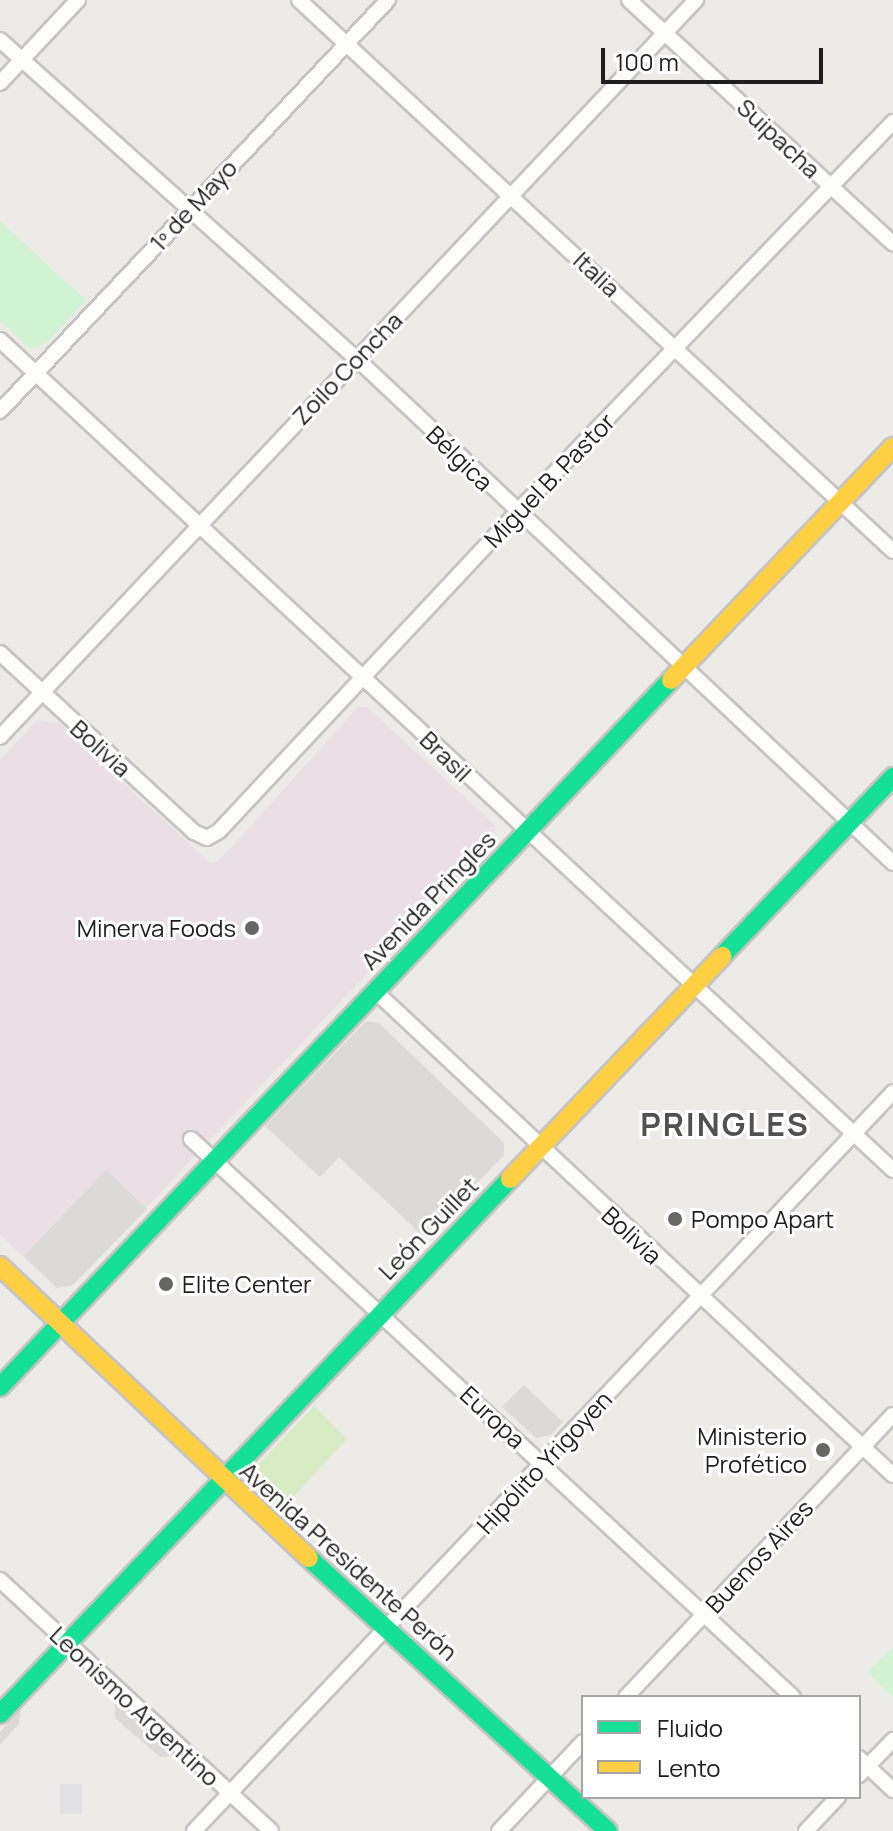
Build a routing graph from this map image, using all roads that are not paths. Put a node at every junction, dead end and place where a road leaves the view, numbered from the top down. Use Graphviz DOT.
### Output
graph roads {
  1 [pos="78,0"];
  2 [pos="299,0"];
  3 [pos="388,0"];
  4 [pos="629,0"];
  5 [pos="696,0"];
  6 [pos="665,33"];
  7 [pos="0,40"];
  8 [pos="346,44"];
  9 [pos="21,60"];
  10 [pos="0,83"];
  11 [pos="893,122"];
  12 [pos="832,187"];
  13 [pos="512,194"];
  14 [pos="191,207"];
  15 [pos="893,244"];
  16 [pos="0,340"];
  17 [pos="676,348"];
  18 [pos="356,358"];
  19 [pos="36,373"];
  20 [pos="0,411"];
  21 [pos="893,447"];
  22 [pos="841,502"];
  23 [pos="517,512"];
  24 [pos="198,524"];
  25 [pos="893,551"];
  26 [pos="0,653"];
  27 [pos="682,667"];
  28 [pos="363,678"];
  29 [pos="43,694"];
  30 [pos="0,737"];
  31 [pos="893,777"];
  32 [pos="850,823"];
  33 [pos="526,832"];
  34 [pos="207,838"];
  35 [pos="893,863"];
  36 [pos="694,987"];
  37 [pos="375,991"];
  38 [pos="893,1092"];
  39 [pos="854,1133"];
  40 [pos="191,1139"];
  41 [pos="538,1148"];
  42 [pos="215,1160"];
  43 [pos="893,1170"];
  44 [pos="0,1266"];
  45 [pos="699,1297"];
  46 [pos="380,1313"];
  47 [pos="59,1324"];
  48 [pos="0,1387"];
  49 [pos="893,1415"];
  50 [pos="863,1447"];
  51 [pos="542,1463"];
  52 [pos="893,1475"];
  53 [pos="223,1480"];
  54 [pos="0,1580"];
  55 [pos="704,1614"];
  56 [pos="388,1626"];
  57 [pos="67,1643"];
  58 [pos="628,1695"];
  59 [pos="791,1695"];
  60 [pos="0,1714"];
  61 [pos="893,1740"];
  62 [pos="581,1744"];
  63 [pos="862,1766"];
  64 [pos="550,1777"];
  65 [pos="893,1790"];
  66 [pos="230,1793"];
  67 [pos="836,1799"];
  68 [pos="194,1831"];
  69 [pos="271,1831"];
  70 [pos="499,1831"];
  71 [pos="608,1831"];
  72 [pos="806,1831"];
  1 -- 9 [label="street"];
  2 -- 8 [label="street, Italia"];
  3 -- 8 [label="street, 1º de Mayo"];
  4 -- 6 [label="street, Suipacha"];
  5 -- 6 [label="street, Zoilo Concha"];
  6 -- 12 [label="street, Suipacha"];
  6 -- 13 [label="street, Zoilo Concha"];
  7 -- 9 [label="street, Bélgica"];
  8 -- 13 [label="street, Italia"];
  8 -- 14 [label="street, 1º de Mayo"];
  9 -- 10 [label="street"];
  9 -- 14 [label="street, Bélgica"];
  11 -- 12 [label="street, Miguel B. Pastor"];
  12 -- 15 [label="street, Suipacha"];
  12 -- 17 [label="street, Miguel B. Pastor"];
  13 -- 17 [label="street, Italia"];
  13 -- 18 [label="street, Zoilo Concha"];
  14 -- 18 [label="street, Bélgica"];
  14 -- 19 [label="street, 1º de Mayo"];
  16 -- 19 [label="street, Brasil"];
  17 -- 22 [label="street, Italia"];
  17 -- 23 [label="street, Miguel B. Pastor"];
  18 -- 23 [label="street, Bélgica"];
  18 -- 24 [label="street, Zoilo Concha"];
  19 -- 20 [label="street, 1º de Mayo"];
  19 -- 24 [label="street, Brasil"];
  21 -- 22 [label="main road, Avenida Pringles"];
  22 -- 25 [label="street, Italia"];
  22 -- 27 [label="main road, Avenida Pringles"];
  23 -- 27 [label="street, Bélgica"];
  23 -- 28 [label="street, Miguel B. Pastor"];
  24 -- 28 [label="street, Brasil"];
  24 -- 29 [label="street, Zoilo Concha"];
  26 -- 29 [label="street, Bolivia"];
  27 -- 32 [label="street, Bélgica"];
  27 -- 33 [label="main road, Avenida Pringles"];
  28 -- 33 [label="street, Brasil"];
  28 -- 34 [label="street, Miguel B. Pastor"];
  29 -- 30 [label="street, Zoilo Concha"];
  29 -- 34 [label="street, Bolivia"];
  31 -- 32 [label="main road, León Guillet"];
  32 -- 35 [label="street, Bélgica"];
  32 -- 36 [label="main road, León Guillet"];
  33 -- 36 [label="street, Brasil"];
  33 -- 37 [label="main road, Avenida Pringles"];
  36 -- 39 [label="street, Brasil"];
  36 -- 41 [label="main road, León Guillet"];
  37 -- 41 [label="street, Bolivia"];
  37 -- 42 [label="main road, Avenida Pringles"];
  38 -- 39 [label="street, Hipólito Yrigoyen"];
  39 -- 43 [label="street, Brasil"];
  39 -- 45 [label="street, Hipólito Yrigoyen"];
  40 -- 42 [label="street, Europa"];
  41 -- 45 [label="street, Bolivia"];
  41 -- 46 [label="main road, León Guillet"];
  42 -- 46 [label="street, Europa"];
  42 -- 47 [label="main road, Avenida Pringles"];
  44 -- 47 [label="main road, Avenida Presidente Perón"];
  45 -- 50 [label="street, Bolivia"];
  45 -- 51 [label="street, Hipólito Yrigoyen"];
  46 -- 51 [label="street, Europa"];
  46 -- 53 [label="main road, León Guillet"];
  47 -- 48 [label="main road, Avenida Pringles"];
  47 -- 53 [label="main road, Avenida Presidente Perón"];
  49 -- 50 [label="street, Buenos Aires"];
  50 -- 52 [label="street, Bolivia"];
  50 -- 55 [label="street, Buenos Aires"];
  51 -- 55 [label="street, Europa"];
  51 -- 56 [label="street, Hipólito Yrigoyen"];
  53 -- 56 [label="main road, Avenida Presidente Perón"];
  53 -- 57 [label="main road, León Guillet"];
  54 -- 57 [label="street, Leonismo Argentino"];
  55 -- 58 [label="street, Buenos Aires"];
  55 -- 59 [label="street, Europa"];
  56 -- 64 [label="main road, Avenida Presidente Perón"];
  56 -- 66 [label="street, Hipólito Yrigoyen"];
  57 -- 60 [label="main road, León Guillet"];
  57 -- 66 [label="street, Leonismo Argentino"];
  61 -- 63 [label="street"];
  62 -- 64 [label="street"];
  63 -- 65 [label="street"];
  64 -- 70 [label="street"];
  64 -- 71 [label="main road, Avenida Presidente Perón"];
  66 -- 68 [label="street, Hipólito Yrigoyen"];
  66 -- 69 [label="street, Leonismo Argentino"];
  67 -- 72 [label="street"];
}
